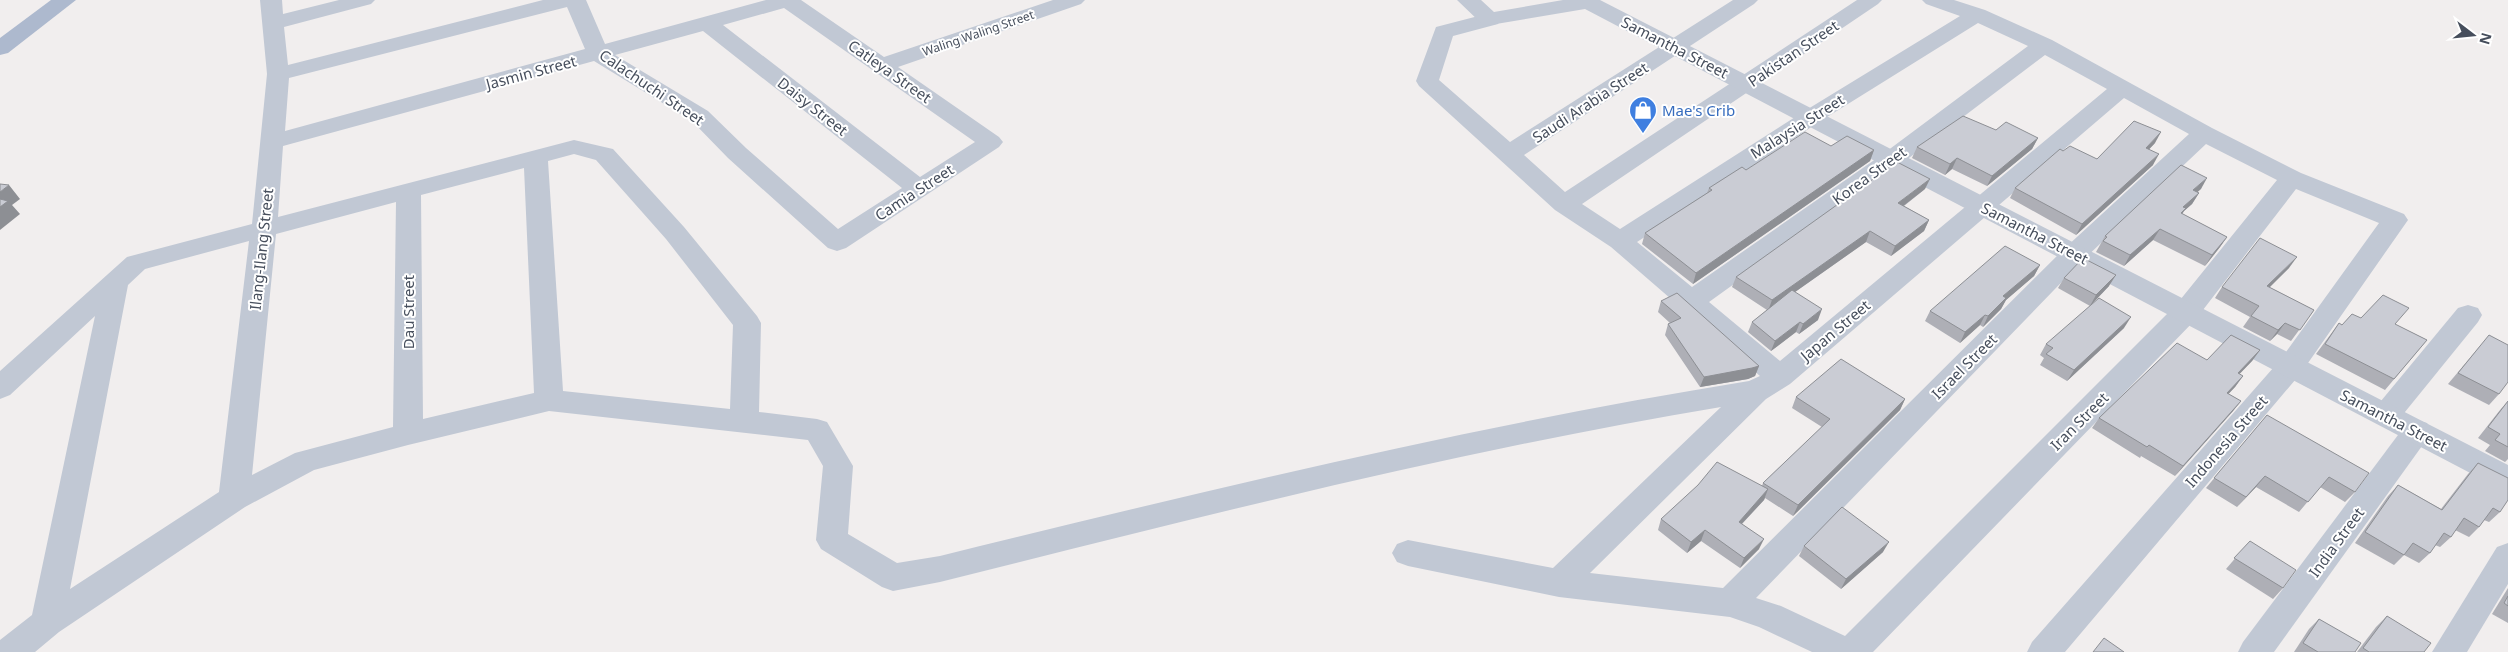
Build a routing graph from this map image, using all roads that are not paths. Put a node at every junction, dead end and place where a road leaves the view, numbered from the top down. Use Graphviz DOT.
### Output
graph roads {
  1 [pos="65,0"];
  2 [pos="364,0"];
  3 [pos="568,0"];
  4 [pos="575,0"];
  5 [pos="789,0"];
  6 [pos="1074,0"];
  7 [pos="1468,0"];
  8 [pos="1747,0"];
  9 [pos="1871,0"];
  10 [pos="1933,0"];
  11 [pos="1590,1"];
  12 [pos="272,11"];
  13 [pos="1976,15"];
  14 [pos="1490,19"];
  15 [pos="707,23"];
  16 [pos="2044,45"];
  17 [pos="1676,47"];
  18 [pos="0,48"];
  19 [pos="598,54"];
  20 [pos="882,65"];
  21 [pos="278,74"];
  22 [pos="1747,84"];
  23 [pos="2122,88"];
  24 [pos="1811,117"];
  25 [pos="2204,133"];
  26 [pos="272,142"];
  27 [pos="991,142"];
  28 [pos="1508,154"];
  29 [pos="536,156"];
  30 [pos="1892,159"];
  31 [pos="2292,178"];
  32 [pos="919,189"];
  33 [pos="409,190"];
  34 [pos="1564,204"];
  35 [pos="1981,205"];
  36 [pos="264,227"];
  37 [pos="1620,241"];
  38 [pos="837,242"];
  39 [pos="2074,254"];
  40 [pos="116,279"];
  41 [pos="1691,301"];
  42 [pos="2186,312"];
  43 [pos="2468,315"];
  44 [pos="2291,366"];
  45 [pos="1768,384"];
  46 [pos="0,388"];
  47 [pos="549,400"];
  48 [pos="2386,415"];
  49 [pos="744,422"];
  50 [pos="2417,432"];
  51 [pos="408,434"];
  52 [pos="2508,479"];
  53 [pos="234,498"];
  54 [pos="1408,553"];
  55 [pos="2508,556"];
  56 [pos="1559,583"];
  57 [pos="1730,603"];
  58 [pos="47,622"];
  59 [pos="10,652"];
  60 [pos="1846,652"];
  61 [pos="1851,652"];
  62 [pos="2044,652"];
  63 [pos="2255,652"];
  64 [pos="2449,652"];
  1 -- 18 [label="main road"];
  2 -- 12 [label="street"];
  3 -- 21 [label="street"];
  4 -- 19 [label="street, Calachuchi Street"];
  5 -- 15 [label="street, Jasmin Street"];
  5 -- 20 [label="street, Catleya Street"];
  6 -- 20 [label="street, Waling Waling Street"];
  7 -- 14 [label="street"];
  8 -- 17 [label="street, Saudi Arabia Street"];
  9 -- 22 [label="street, Pakistan Street"];
  10 -- 13 [label="street"];
  11 -- 14 [label="street"];
  11 -- 17 [label="street, Samantha Street"];
  12 -- 21 [label="street, Ilang-Ilang Street"];
  13 -- 16 [label="street"];
  13 -- 24 [label="street, Malaysia Street"];
  14 -- 28 [label="street"];
  15 -- 19 [label="street, Jasmin Street"];
  15 -- 32 [label="street, Daisy Street"];
  16 -- 23 [label="street"];
  16 -- 30 [label="street, Korea Street"];
  17 -- 22 [label="street, Samantha Street"];
  17 -- 28 [label="street, Saudi Arabia Street"];
  19 -- 26 [label="street, Jasmin Street"];
  19 -- 38 [label="street, Calachuchi Street"];
  20 -- 27 [label="street, Catleya Street"];
  21 -- 26 [label="street, Ilang-Ilang Street"];
  22 -- 24 [label="street, Samantha Street"];
  22 -- 34 [label="street, Pakistan Street"];
  23 -- 25 [label="street"];
  23 -- 35 [label="street, Japan Street"];
  24 -- 30 [label="street, Samantha Street"];
  24 -- 37 [label="street, Malaysia Street"];
  25 -- 31 [label="street"];
  25 -- 39 [label="street, Israel Street"];
  26 -- 36 [label="street, Ilang-Ilang Street"];
  27 -- 32 [label="street, Camia Street"];
  28 -- 34 [label="street"];
  29 -- 33 [label="street"];
  29 -- 47 [label="street"];
  29 -- 49 [label="street"];
  30 -- 35 [label="street, Samantha Street"];
  30 -- 41 [label="street, Korea Street"];
  31 -- 42 [label="street, Iran Street"];
  31 -- 44 [label="street, Indonesia Street"];
  32 -- 38 [label="street, Camia Street"];
  33 -- 36 [label="street"];
  33 -- 51 [label="street, Dau Street"];
  34 -- 37 [label="street"];
  35 -- 39 [label="street, Samantha Street"];
  35 -- 45 [label="street, Japan Street"];
  36 -- 40 [label="street"];
  36 -- 53 [label="street, Ilang-Ilang Street"];
  37 -- 41 [label="street"];
  39 -- 42 [label="street, Samantha Street"];
  39 -- 57 [label="street, Israel Street"];
  40 -- 46 [label="street"];
  40 -- 58 [label="street"];
  41 -- 45 [label="street"];
  42 -- 44 [label="street, Samantha Street"];
  42 -- 61 [label="street, Iran Street"];
  43 -- 48 [label="street"];
  44 -- 48 [label="street, Samantha Street"];
  44 -- 62 [label="street, Indonesia Street"];
  45 -- 49 [label="street"];
  45 -- 56 [label="street, Japan Street"];
  47 -- 49 [label="street"];
  47 -- 51 [label="street"];
  48 -- 50 [label="street, Samantha Street"];
  50 -- 52 [label="street, Samantha Street"];
  50 -- 63 [label="street, India Street"];
  51 -- 53 [label="street"];
  53 -- 58 [label="street"];
  54 -- 56 [label="street"];
  55 -- 64 [label="street"];
  56 -- 57 [label="street"];
  57 -- 60 [label="street"];
  58 -- 59 [label="street"];
}
